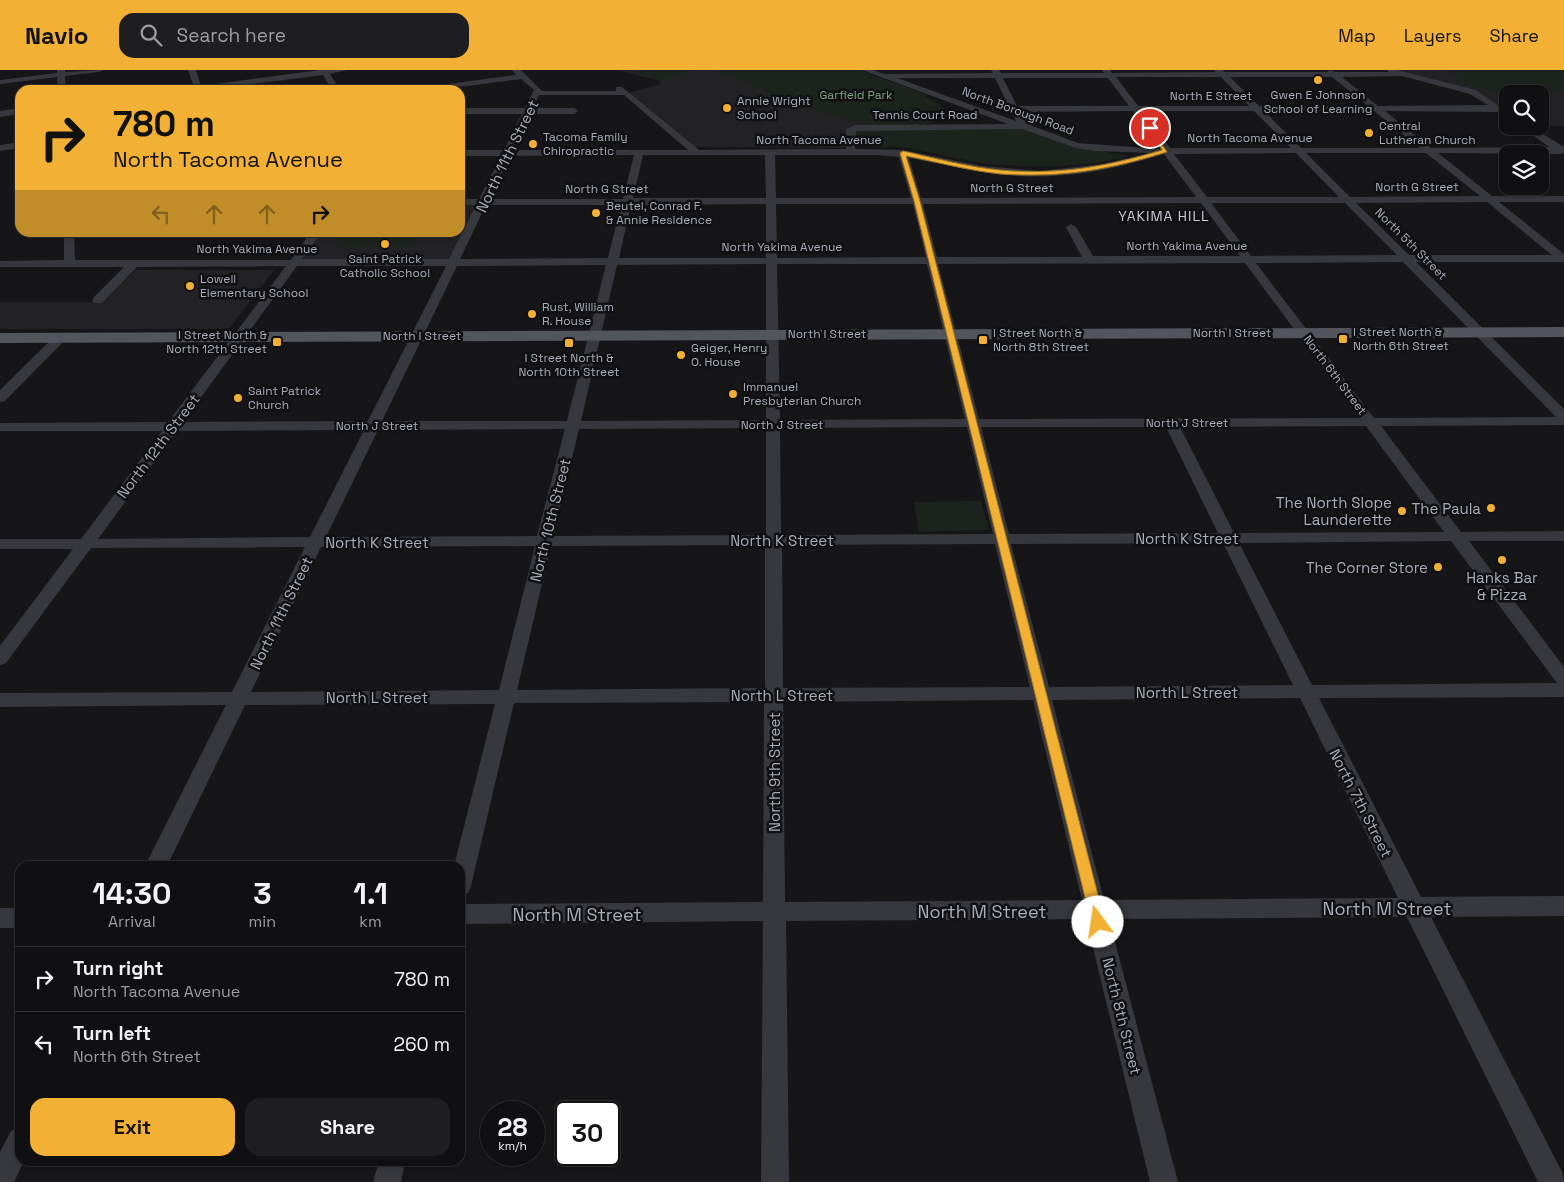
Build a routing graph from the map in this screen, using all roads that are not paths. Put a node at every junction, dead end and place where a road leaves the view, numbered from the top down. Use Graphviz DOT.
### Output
graph roads {
  1 [pos="99,70"];
  2 [pos="192,70"];
  3 [pos="343,70"];
  4 [pos="866,70"];
  5 [pos="1388,70"];
  6 [pos="325,71"];
  7 [pos="61,72"];
  8 [pos="996,72"];
  9 [pos="1108,72"];
  10 [pos="1220,72"];
  11 [pos="1331,72"];
  12 [pos="520,73"];
  13 [pos="1402,74"];
  14 [pos="884,76"];
  15 [pos="0,82"];
  16 [pos="62,85"];
  17 [pos="197,85"];
  18 [pos="226,85"];
  19 [pos="333,85"];
  20 [pos="447,85"];
  21 [pos="537,93"];
  22 [pos="1377,108"];
  23 [pos="1498,108"];
  24 [pos="1015,109"];
  25 [pos="1136,109"];
  26 [pos="1256,109"];
  27 [pos="465,111"];
  28 [pos="528,111"];
  29 [pos="574,111"];
  30 [pos="15,112"];
  31 [pos="0,114"];
  32 [pos="1023,126"];
  33 [pos="1538,135"];
  34 [pos="15,146"];
  35 [pos="0,148"];
  36 [pos="1428,150"];
  37 [pos="1165,151"];
  38 [pos="1297,151"];
  39 [pos="1562,151"];
  40 [pos="696,152"];
  41 [pos="770,152"];
  42 [pos="851,152"];
  43 [pos="465,153"];
  44 [pos="507,153"];
  45 [pos="639,153"];
  46 [pos="903,153"];
  47 [pos="1490,199"];
  48 [pos="1564,199"];
  49 [pos="1204,200"];
  50 [pos="1347,200"];
  51 [pos="917,201"];
  52 [pos="465,202"];
  53 [pos="484,202"];
  54 [pos="628,202"];
  55 [pos="772,202"];
  56 [pos="1071,227"];
  57 [pos="69,237"];
  58 [pos="313,237"];
  59 [pos="1564,258"];
  60 [pos="1248,259"];
  61 [pos="1406,259"];
  62 [pos="1089,260"];
  63 [pos="772,261"];
  64 [pos="931,261"];
  65 [pos="454,262"];
  66 [pos="613,262"];
  67 [pos="294,263"];
  68 [pos="0,264"];
  69 [pos="70,264"];
  70 [pos="134,264"];
  71 [pos="98,300"];
  72 [pos="1479,332"];
  73 [pos="1564,332"];
  74 [pos="1304,333"];
  75 [pos="950,334"];
  76 [pos="774,335"];
  77 [pos="418,336"];
  78 [pos="596,336"];
  79 [pos="239,337"];
  80 [pos="0,338"];
  81 [pos="60,338"];
  82 [pos="0,398"];
  83 [pos="1564,417"];
  84 [pos="1369,421"];
  85 [pos="1564,421"];
  86 [pos="1171,423"];
  87 [pos="972,424"];
  88 [pos="773,425"];
  89 [pos="372,426"];
  90 [pos="573,426"];
  91 [pos="0,427"];
  92 [pos="172,427"];
  93 [pos="1564,536"];
  94 [pos="1456,537"];
  95 [pos="1229,538"];
  96 [pos="1001,539"];
  97 [pos="774,540"];
  98 [pos="544,541"];
  99 [pos="315,542"];
  100 [pos="0,544"];
  101 [pos="86,544"];
  102 [pos="0,659"];
  103 [pos="1564,680"];
  104 [pos="1564,690"];
  105 [pos="1306,692"];
  106 [pos="1040,693"];
  107 [pos="774,695"];
  108 [pos="506,696"];
  109 [pos="239,698"];
  110 [pos="0,700"];
  111 [pos="158,861"];
  112 [pos="465,865"];
  113 [pos="1564,906"];
  114 [pos="1414,907"];
  115 [pos="1095,910"];
  116 [pos="774,912"];
  117 [pos="465,914"];
  118 [pos="0,918"];
  119 [pos="15,918"];
  120 [pos="15,1150"];
  121 [pos="391,1166"];
  122 [pos="0,1180"];
  123 [pos="387,1182"];
  124 [pos="775,1182"];
  125 [pos="1164,1182"];
  126 [pos="1552,1182"];
  1 -- 7 [label="street"];
  2 -- 17 [label="street"];
  3 -- 6 [label="street"];
  4 -- 14 [label="street, North Borough Road"];
  5 -- 13 [label="street"];
  6 -- 18 [label="street"];
  6 -- 19 [label="street"];
  7 -- 15 [label="street"];
  7 -- 16 [label="street"];
  8 -- 9 [label="street"];
  8 -- 14 [label="street"];
  8 -- 24 [label="street"];
  9 -- 10 [label="street"];
  9 -- 25 [label="street, North 6th Street"];
  10 -- 11 [label="street"];
  10 -- 26 [label="street, North 5th Street"];
  11 -- 13 [label="street"];
  11 -- 22 [label="street"];
  12 -- 20 [label="street"];
  12 -- 21 [label="street, North 11th Street"];
  13 -- 23 [label="street"];
  14 -- 32 [label="street, North Borough Road"];
  21 -- 28 [label="street, North 11th Street"];
  21 -- 40 [label="street"];
  22 -- 23 [label="street, North E Street"];
  22 -- 26 [label="street, North E Street"];
  22 -- 36 [label="street"];
  24 -- 25 [label="street, North E Street"];
  24 -- 32 [label="street"];
  25 -- 26 [label="street, North E Street"];
  25 -- 37 [label="street, North 6th Street"];
  26 -- 38 [label="street, North 5th Street"];
  27 -- 28 [label="street"];
  28 -- 29 [label="street"];
  28 -- 44 [label="street, North 11th Street"];
  30 -- 31 [label="street"];
  32 -- 37 [label="street, North Borough Road"];
  32 -- 42 [label="street, Tennis Court Road"];
  33 -- 39 [label="street"];
  34 -- 35 [label="street"];
  36 -- 38 [label="street, North Tacoma Avenue"];
  36 -- 39 [label="street, North Tacoma Avenue"];
  36 -- 47 [label="street"];
  37 -- 38 [label="street, North Tacoma Avenue"];
  37 -- 46 [label="street, North Tacoma Avenue"];
  37 -- 49 [label="street, North 6th Street"];
  38 -- 50 [label="street, North 5th Street"];
  40 -- 41 [label="street, North Tacoma Avenue"];
  40 -- 45 [label="street, North Tacoma Avenue"];
  41 -- 42 [label="street, North Tacoma Avenue"];
  41 -- 55 [label="street, North 9th Street"];
  42 -- 46 [label="street, North Tacoma Avenue"];
  43 -- 44 [label="street, North Tacoma Avenue"];
  44 -- 45 [label="street, North Tacoma Avenue"];
  44 -- 53 [label="street, North 11th Street"];
  45 -- 54 [label="street, North 10th Street"];
  46 -- 51 [label="street, North 8th Street"];
  47 -- 48 [label="street, North G Street"];
  47 -- 50 [label="street, North G Street"];
  47 -- 59 [label="street"];
  49 -- 50 [label="street, North G Street"];
  49 -- 51 [label="street, North G Street"];
  49 -- 60 [label="street, North 6th Street"];
  50 -- 61 [label="street, North 5th Street"];
  51 -- 55 [label="street, North G Street"];
  51 -- 64 [label="street, North 8th Street"];
  52 -- 53 [label="street, North G Street"];
  53 -- 54 [label="street, North G Street"];
  53 -- 65 [label="street, North 11th Street"];
  54 -- 55 [label="street, North G Street"];
  54 -- 66 [label="street, North 10th Street"];
  55 -- 63 [label="street, North 9th Street"];
  56 -- 62 [label="street"];
  57 -- 69 [label="street"];
  58 -- 67 [label="street, North 12th Street"];
  59 -- 61 [label="street, North Yakima Avenue"];
  60 -- 61 [label="street, North Yakima Avenue"];
  60 -- 62 [label="street, North Yakima Avenue"];
  60 -- 74 [label="street, North 6th Street"];
  61 -- 72 [label="street, North 5th Street"];
  62 -- 64 [label="street, North Yakima Avenue"];
  63 -- 64 [label="street, North Yakima Avenue"];
  63 -- 66 [label="street, North Yakima Avenue"];
  63 -- 76 [label="street, North 9th Street"];
  64 -- 75 [label="street, North 8th Street"];
  65 -- 66 [label="street, North Yakima Avenue"];
  65 -- 67 [label="street, North Yakima Avenue"];
  65 -- 77 [label="street, North 11th Street"];
  66 -- 78 [label="street, North 10th Street"];
  67 -- 70 [label="street, North Yakima Avenue"];
  67 -- 79 [label="street, North 12th Street"];
  68 -- 69 [label="street, North Yakima Avenue"];
  69 -- 70 [label="street, North Yakima Avenue"];
  70 -- 71 [label="street"];
  72 -- 73 [label="main road, North I Street"];
  72 -- 74 [label="main road, North I Street"];
  72 -- 83 [label="street, North 5th Street"];
  74 -- 75 [label="main road, North I Street"];
  74 -- 84 [label="street, North 6th Street"];
  75 -- 76 [label="main road, North I Street"];
  75 -- 87 [label="street, North 8th Street"];
  76 -- 78 [label="main road, North I Street"];
  76 -- 88 [label="street, North 9th Street"];
  77 -- 78 [label="main road, North I Street"];
  77 -- 79 [label="main road, North I Street"];
  77 -- 89 [label="street, North 11th Street"];
  78 -- 90 [label="street, North 10th Street"];
  79 -- 81 [label="main road, North I Street"];
  79 -- 92 [label="street, North 12th Street"];
  80 -- 81 [label="main road, North I Street"];
  81 -- 82 [label="street"];
  84 -- 85 [label="street, North J Street"];
  84 -- 86 [label="street, North J Street"];
  84 -- 94 [label="street, North 6th Street"];
  86 -- 87 [label="street, North J Street"];
  86 -- 95 [label="street, North 7th Street"];
  87 -- 88 [label="street, North J Street"];
  87 -- 96 [label="street, North 8th Street"];
  88 -- 90 [label="street, North J Street"];
  88 -- 97 [label="street, North 9th Street"];
  89 -- 90 [label="street, North J Street"];
  89 -- 92 [label="street, North J Street"];
  89 -- 99 [label="street, North 11th Street"];
  90 -- 98 [label="street, North 10th Street"];
  91 -- 92 [label="street, North J Street"];
  92 -- 101 [label="street, North 12th Street"];
  93 -- 94 [label="street, North K Street"];
  94 -- 95 [label="street, North K Street"];
  94 -- 103 [label="street, North 6th Street"];
  95 -- 96 [label="street, North K Street"];
  95 -- 105 [label="street, North 7th Street"];
  96 -- 97 [label="street, North K Street"];
  96 -- 106 [label="street, North 8th Street"];
  97 -- 98 [label="street, North K Street"];
  97 -- 107 [label="street, North 9th Street"];
  98 -- 99 [label="street, North K Street"];
  98 -- 108 [label="street, North 10th Street"];
  99 -- 101 [label="street, North K Street"];
  99 -- 109 [label="street, North 11th Street"];
  100 -- 101 [label="street, North K Street"];
  101 -- 102 [label="street, North 12th Street"];
  104 -- 105 [label="street, North L Street"];
  105 -- 106 [label="street, North L Street"];
  105 -- 114 [label="street, North 7th Street"];
  106 -- 107 [label="street, North L Street"];
  106 -- 115 [label="street, North 8th Street"];
  107 -- 108 [label="street, North L Street"];
  107 -- 116 [label="street, North 9th Street"];
  108 -- 109 [label="street, North L Street"];
  108 -- 112 [label="street, North 10th Street"];
  109 -- 110 [label="street, North L Street"];
  109 -- 111 [label="street, North 11th Street"];
  113 -- 114 [label="street, North M Street"];
  114 -- 115 [label="street, North M Street"];
  114 -- 126 [label="street, North 7th Street"];
  115 -- 116 [label="street, North M Street"];
  115 -- 125 [label="street, North 8th Street"];
  116 -- 117 [label="street, North M Street"];
  116 -- 124 [label="street, North 9th Street"];
  118 -- 119 [label="street"];
  120 -- 122 [label="street"];
  121 -- 123 [label="street"];
}
